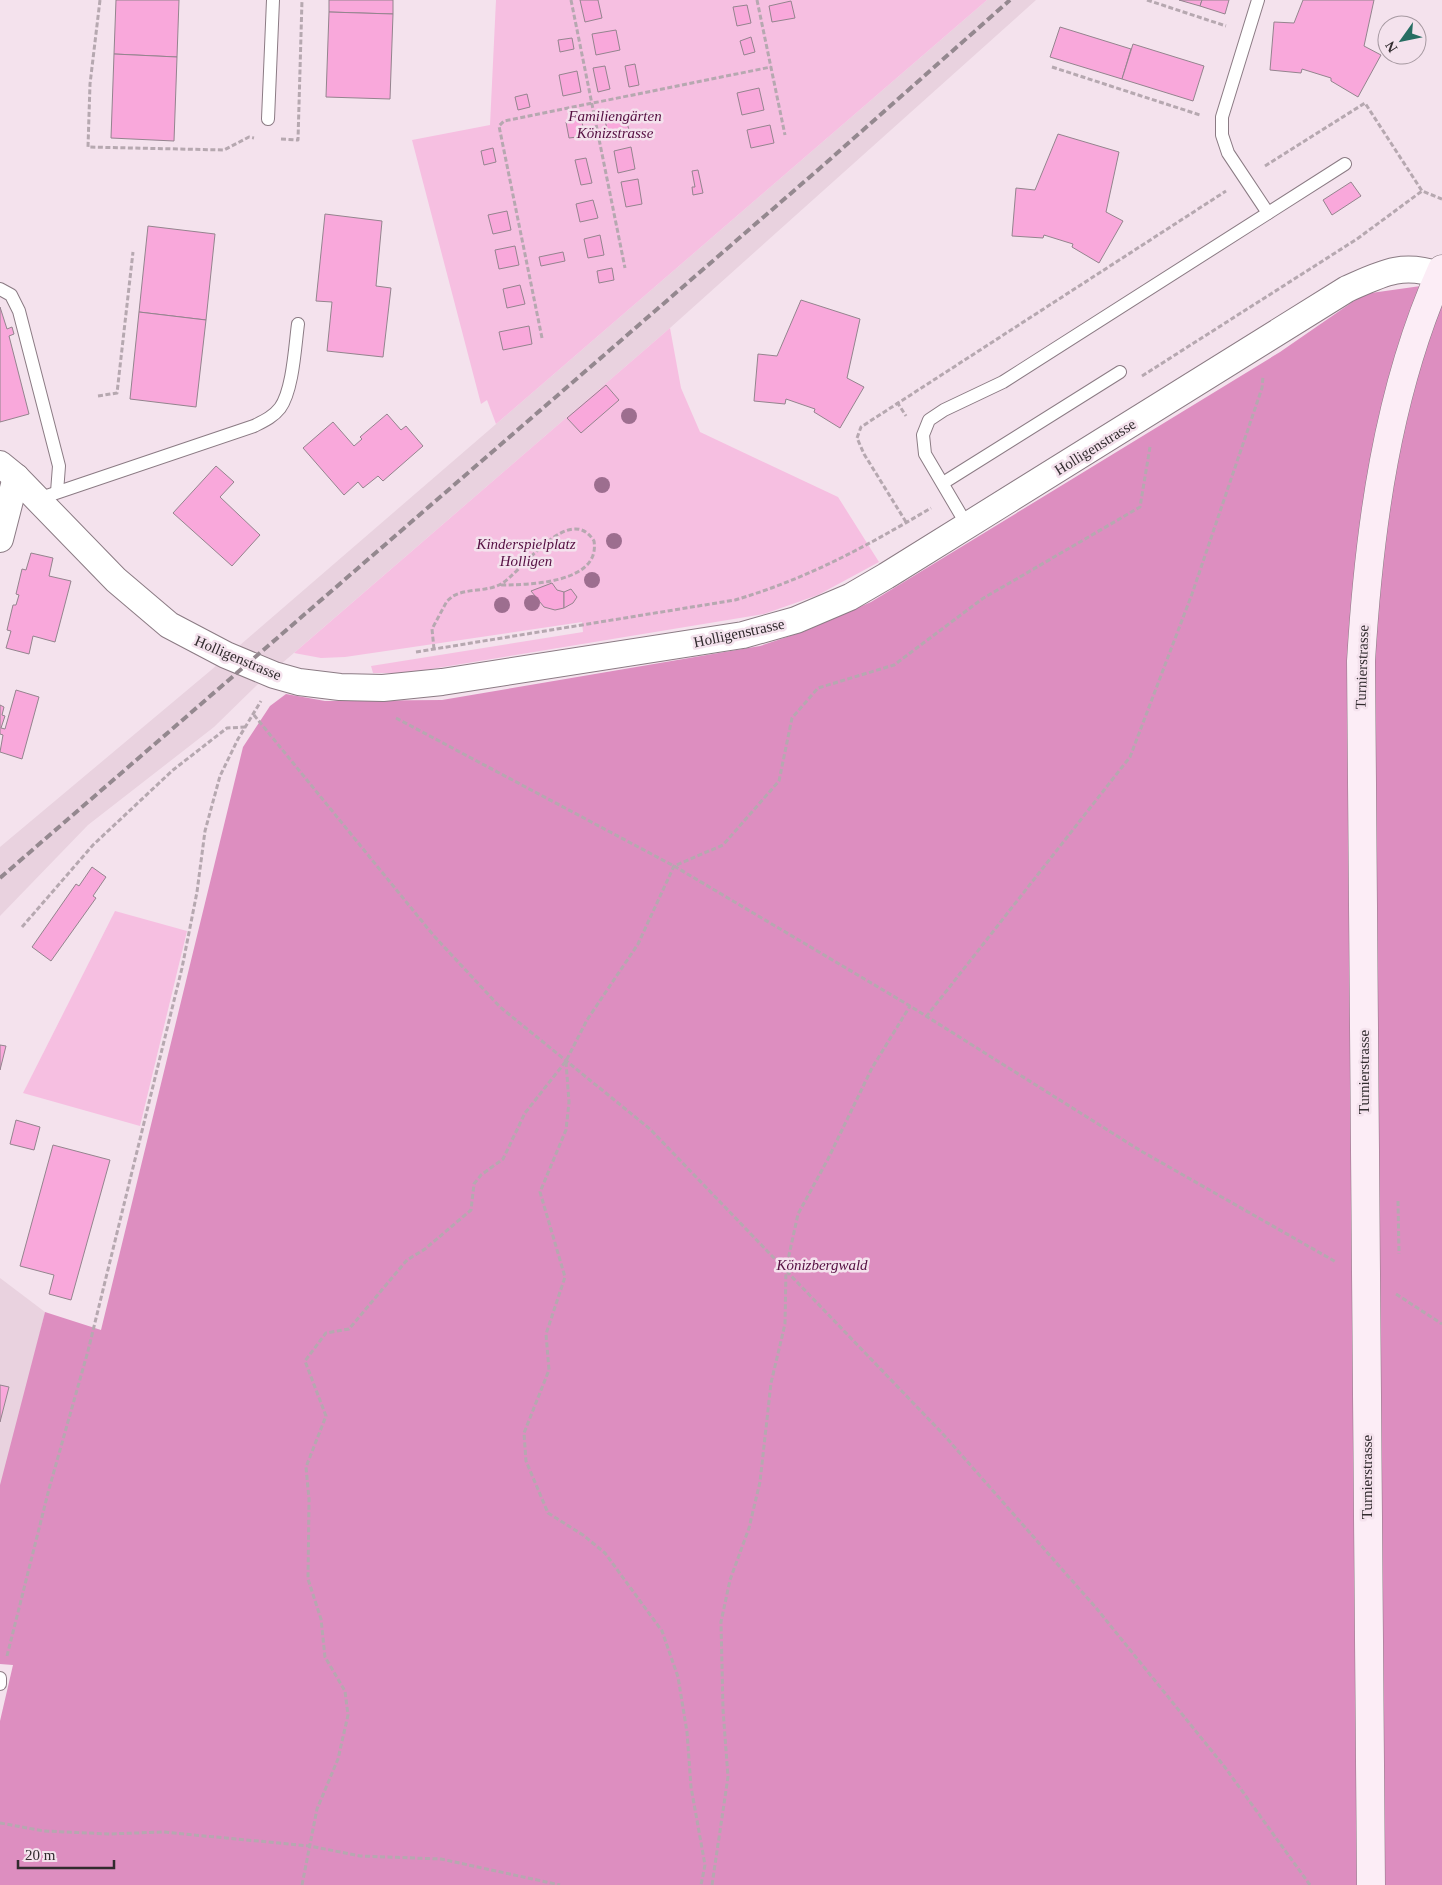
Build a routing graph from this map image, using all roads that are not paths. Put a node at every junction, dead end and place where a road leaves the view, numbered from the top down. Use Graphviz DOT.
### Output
graph roads {
  1 [pos="272,0"];
  2 [pos="1258,0"];
  3 [pos="268,119"];
  4 [pos="1345,164"];
  5 [pos="1268,213"];
  6 [pos="1441,272"];
  7 [pos="0,289"];
  8 [pos="298,324"];
  9 [pos="1120,372"];
  10 [pos="8,470"];
  11 [pos="943,483"];
  12 [pos="48,495"];
  13 [pos="968,527"];
  14 [pos="0,539"];
  15 [pos="1371,1885"];
  1 -- 3 [label="lane"];
  2 -- 5 [label="lane"];
  4 -- 5 [label="lane"];
  5 -- 11 [label="lane"];
  6 -- 13 [label="street, Holligenstrasse"];
  6 -- 15 [label="main road, Turnierstrasse"];
  7 -- 12 [label="lane"];
  8 -- 12 [label="lane"];
  9 -- 11 [label="lane"];
  10 -- 12 [label="street, Holligenstrasse"];
  10 -- 14 [label="street"];
  11 -- 13 [label="lane"];
  12 -- 13 [label="street, Holligenstrasse"];
}
